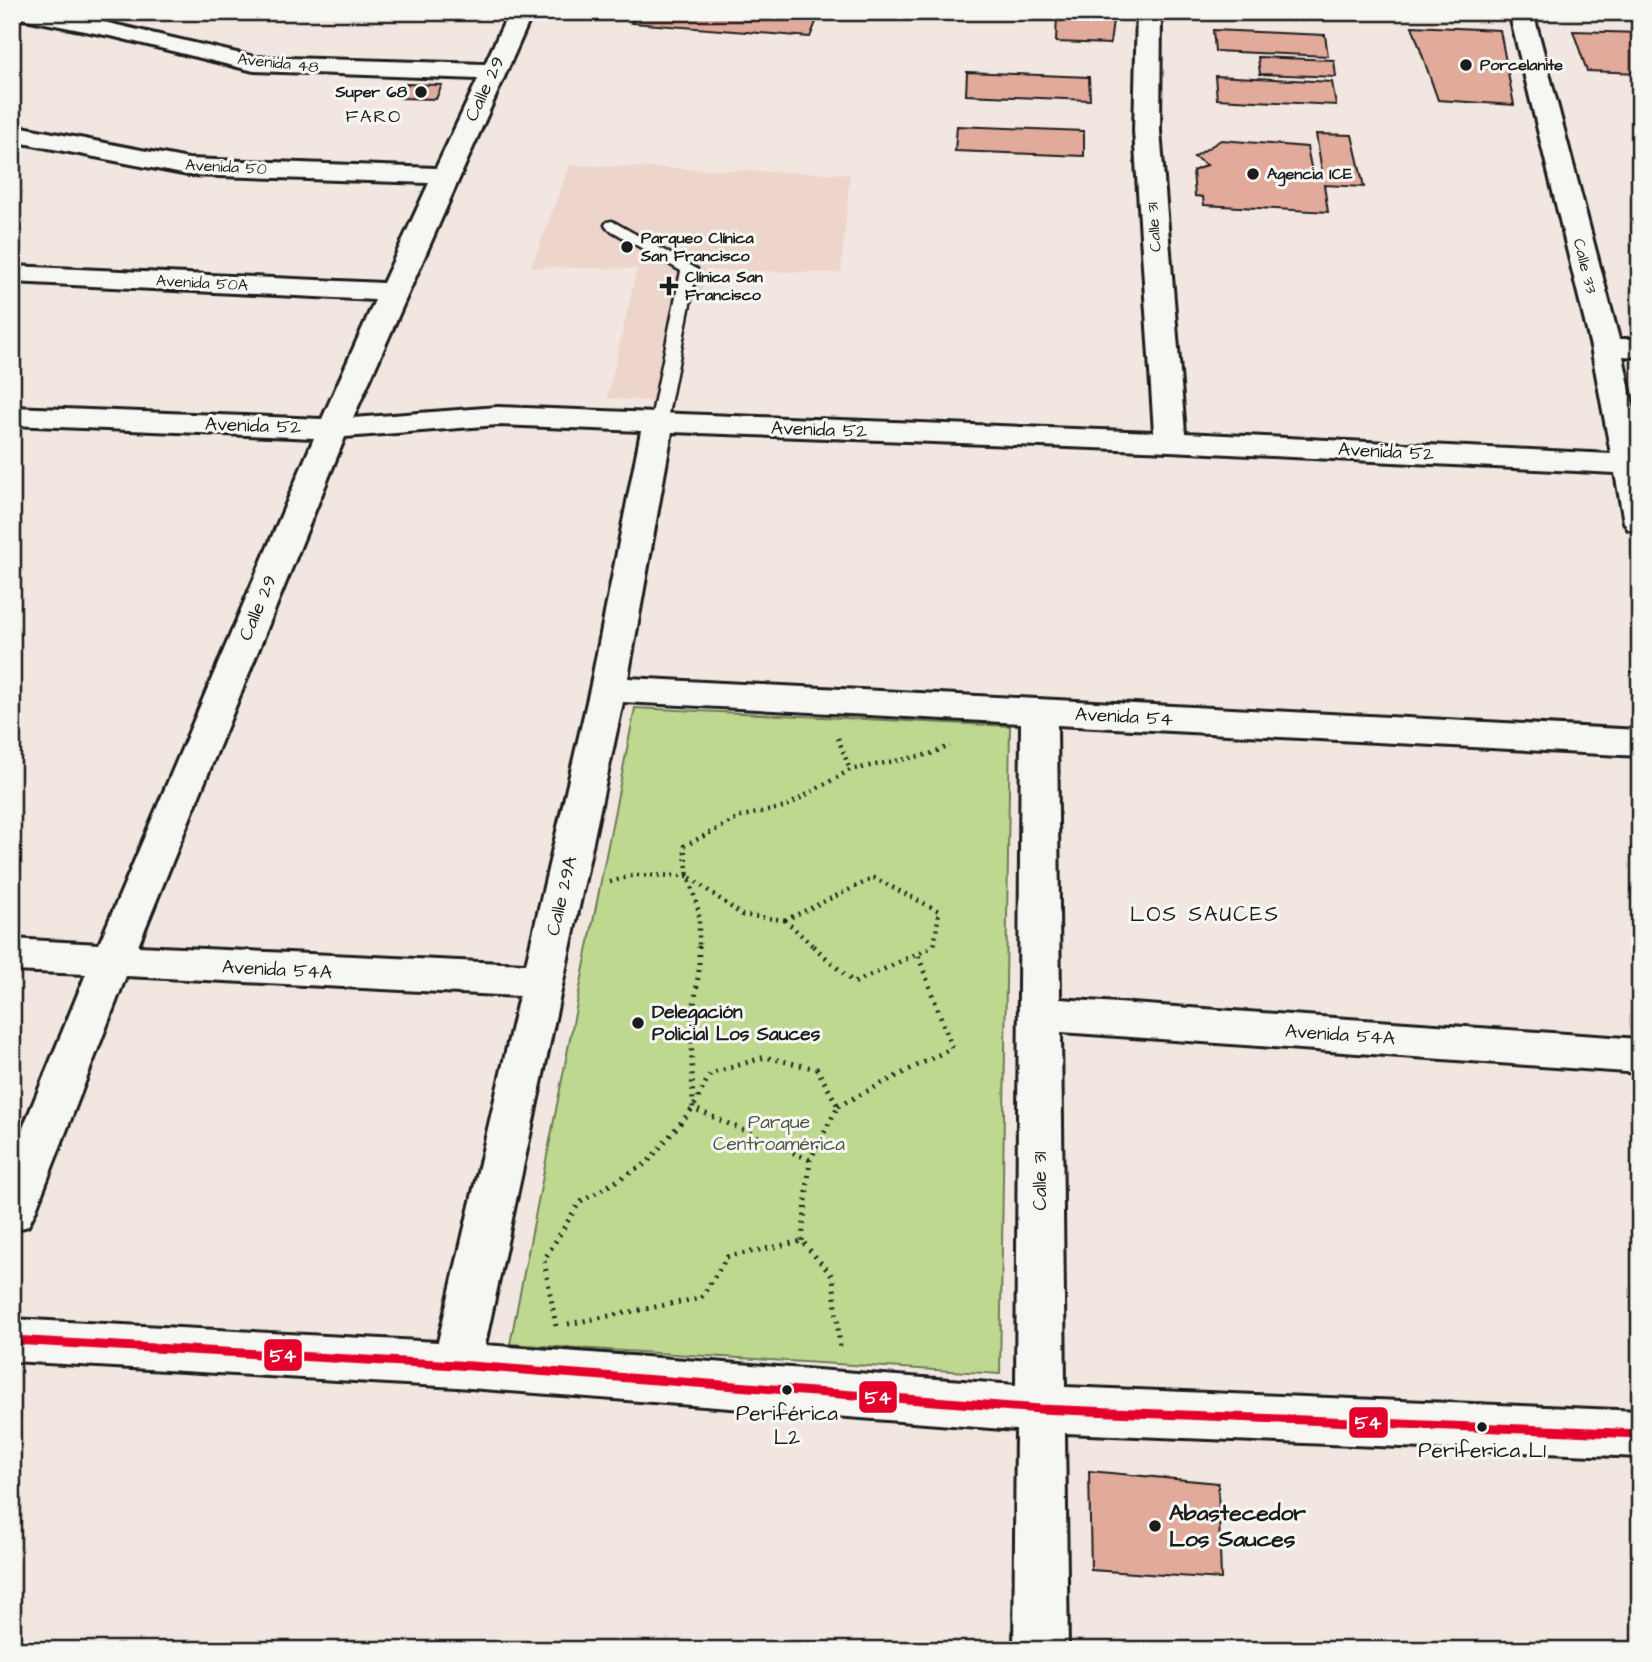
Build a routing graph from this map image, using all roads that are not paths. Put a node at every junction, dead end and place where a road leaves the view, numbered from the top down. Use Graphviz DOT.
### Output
graph roads {
  1 [pos="25,12"];
  2 [pos="139,12"];
  3 [pos="522,12"];
  4 [pos="1149,12"];
  5 [pos="1521,12"];
  6 [pos="115,30"];
  7 [pos="494,72"];
  8 [pos="12,133"];
  9 [pos="443,176"];
  10 [pos="612,225"];
  11 [pos="12,274"];
  12 [pos="392,292"];
  13 [pos="1606,347"];
  14 [pos="1640,348"];
  15 [pos="12,416"];
  16 [pos="658,424"];
  17 [pos="333,429"];
  18 [pos="1170,442"];
  19 [pos="1627,464"];
  20 [pos="1640,522"];
  21 [pos="608,689"];
  22 [pos="1039,713"];
  23 [pos="1640,743"];
  24 [pos="12,956"];
  25 [pos="110,962"];
  26 [pos="543,981"];
  27 [pos="1040,1014"];
  28 [pos="1640,1056"];
  29 [pos="12,1212"];
  30 [pos="12,1340"];
  31 [pos="457,1365"];
  32 [pos="1040,1409"];
  33 [pos="1640,1434"];
  34 [pos="1041,1650"];
  1 -- 6 [label="street, Avenida 48"];
  2 -- 6 [label="street"];
  3 -- 7 [label="street, Calle 29"];
  4 -- 18 [label="street, Calle 31"];
  5 -- 13 [label="street, Calle 33"];
  6 -- 7 [label="street, Avenida 48"];
  7 -- 9 [label="street, Calle 29"];
  8 -- 9 [label="street, Avenida 50"];
  9 -- 12 [label="street, Calle 29"];
  10 -- 16 [label="lane"];
  11 -- 12 [label="street, Avenida 50A"];
  12 -- 17 [label="street, Calle 29"];
  13 -- 14 [label="street"];
  13 -- 19 [label="street, Calle 33"];
  15 -- 17 [label="street, Avenida 52"];
  16 -- 17 [label="street, Avenida 52"];
  16 -- 18 [label="street, Avenida 52"];
  16 -- 21 [label="street, Calle 29A"];
  17 -- 25 [label="street, Calle 29"];
  18 -- 19 [label="street, Avenida 52"];
  19 -- 20 [label="street, Calle 33"];
  21 -- 22 [label="street, Avenida 54"];
  21 -- 26 [label="street, Calle 29A"];
  22 -- 23 [label="street, Avenida 54"];
  22 -- 27 [label="street, Calle 31"];
  24 -- 25 [label="street, Avenida 54A"];
  25 -- 26 [label="street, Avenida 54A"];
  25 -- 29 [label="street, Calle 29"];
  26 -- 31 [label="street, Calle 29A"];
  27 -- 28 [label="street, Avenida 54A"];
  27 -- 32 [label="street, Calle 31"];
  30 -- 31 [label="street"];
  31 -- 32 [label="street"];
  32 -- 33 [label="street"];
  32 -- 34 [label="street, Calle 31"];
}
